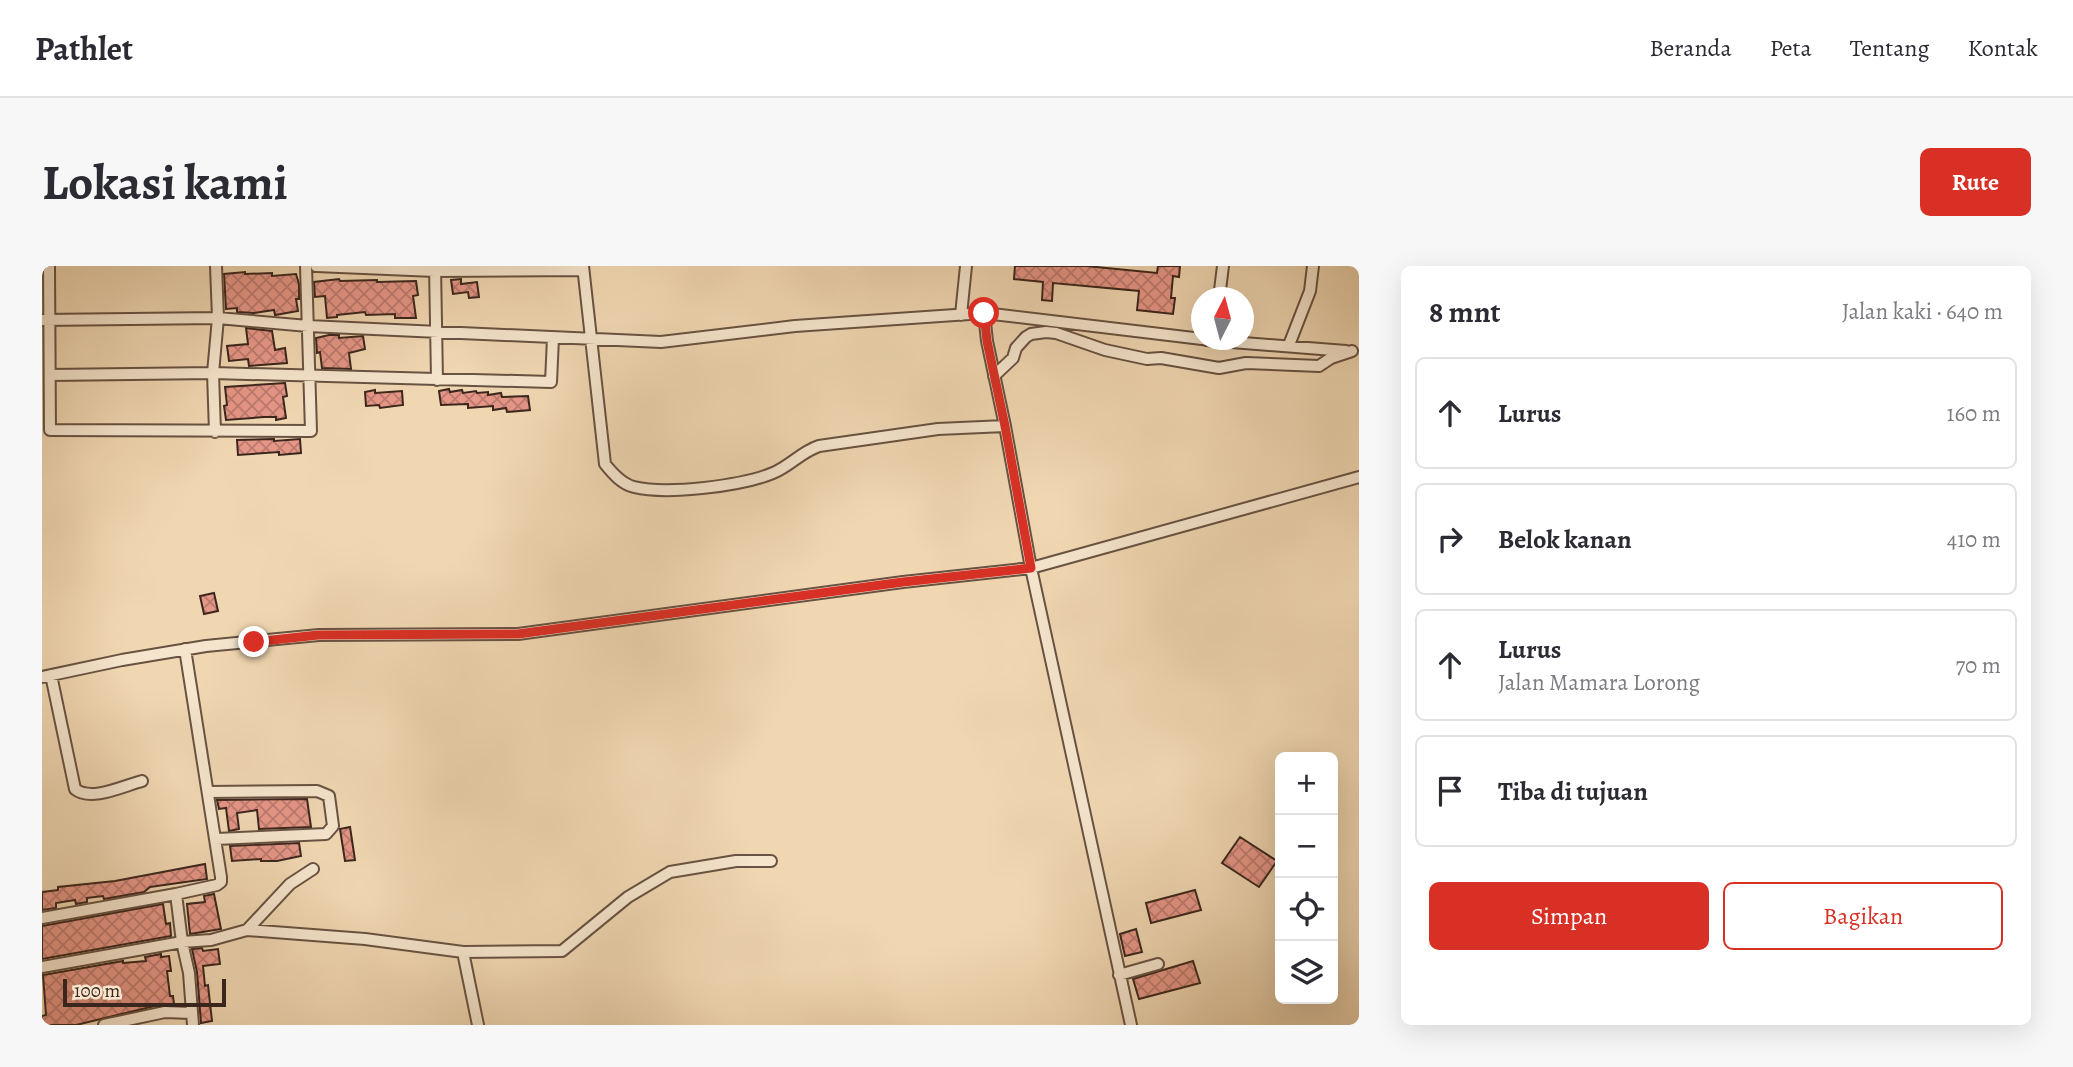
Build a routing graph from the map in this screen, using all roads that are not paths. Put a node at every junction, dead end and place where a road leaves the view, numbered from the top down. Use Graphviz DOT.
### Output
graph roads {
  1 [pos="49,266"];
  2 [pos="216,266"];
  3 [pos="306,266"];
  4 [pos="316,266"];
  5 [pos="966,266"];
  6 [pos="1223,266"];
  7 [pos="1312,266"];
  8 [pos="435,268"];
  9 [pos="583,268"];
  10 [pos="1220,287"];
  11 [pos="984,313"];
  12 [pos="961,315"];
  13 [pos="218,318"];
  14 [pos="45,319"];
  15 [pos="308,326"];
  16 [pos="437,332"];
  17 [pos="1191,337"];
  18 [pos="553,338"];
  19 [pos="590,340"];
  20 [pos="1254,343"];
  21 [pos="1289,345"];
  22 [pos="1356,352"];
  23 [pos="213,373"];
  24 [pos="50,375"];
  25 [pos="994,376"];
  26 [pos="308,377"];
  27 [pos="437,380"];
  28 [pos="1005,426"];
  29 [pos="215,432"];
  30 [pos="1359,477"];
  31 [pos="1031,568"];
  32 [pos="185,649"];
  33 [pos="47,676"];
  34 [pos="142,781"];
  35 [pos="208,792"];
  36 [pos="216,839"];
  37 [pos="771,861"];
  38 [pos="313,869"];
  39 [pos="176,894"];
  40 [pos="42,918"];
  41 [pos="247,930"];
  42 [pos="182,942"];
  43 [pos="463,952"];
  44 [pos="1158,964"];
  45 [pos="42,967"];
  46 [pos="1119,975"];
  47 [pos="191,1013"];
  48 [pos="104,1025"];
  49 [pos="193,1025"];
  50 [pos="478,1025"];
  51 [pos="1131,1025"];
  1 -- 14 [label="street"];
  2 -- 13 [label="street"];
  3 -- 15 [label="street"];
  4 -- 8 [label="street"];
  5 -- 12 [label="street"];
  6 -- 10 [label="street"];
  7 -- 21 [label="street"];
  8 -- 9 [label="street"];
  8 -- 16 [label="street"];
  9 -- 19 [label="street"];
  11 -- 12 [label="street"];
  11 -- 17 [label="street"];
  11 -- 25 [label="street"];
  12 -- 19 [label="street"];
  13 -- 14 [label="street"];
  13 -- 15 [label="street"];
  13 -- 23 [label="street"];
  14 -- 24 [label="street"];
  15 -- 16 [label="street"];
  15 -- 26 [label="street"];
  16 -- 18 [label="street"];
  16 -- 27 [label="street"];
  18 -- 19 [label="street"];
  18 -- 27 [label="street"];
  19 -- 28 [label="street"];
  20 -- 21 [label="street"];
  21 -- 22 [label="street"];
  22 -- 25 [label="street"];
  23 -- 24 [label="street"];
  23 -- 26 [label="street"];
  23 -- 29 [label="street"];
  24 -- 29 [label="street"];
  25 -- 28 [label="street"];
  26 -- 27 [label="street"];
  26 -- 29 [label="street"];
  28 -- 31 [label="street"];
  30 -- 31 [label="street"];
  31 -- 32 [label="street"];
  31 -- 46 [label="street"];
  32 -- 33 [label="street"];
  32 -- 35 [label="street"];
  33 -- 34 [label="street"];
  35 -- 36 [label="street"];
  35 -- 36 [label="street"];
  36 -- 39 [label="street"];
  37 -- 43 [label="street"];
  38 -- 41 [label="street"];
  39 -- 40 [label="street"];
  39 -- 42 [label="street"];
  41 -- 42 [label="street"];
  41 -- 43 [label="street"];
  42 -- 45 [label="street"];
  42 -- 47 [label="street"];
  43 -- 50 [label="street"];
  44 -- 46 [label="street"];
  46 -- 51 [label="street"];
  47 -- 48 [label="street"];
  47 -- 49 [label="street"];
}
